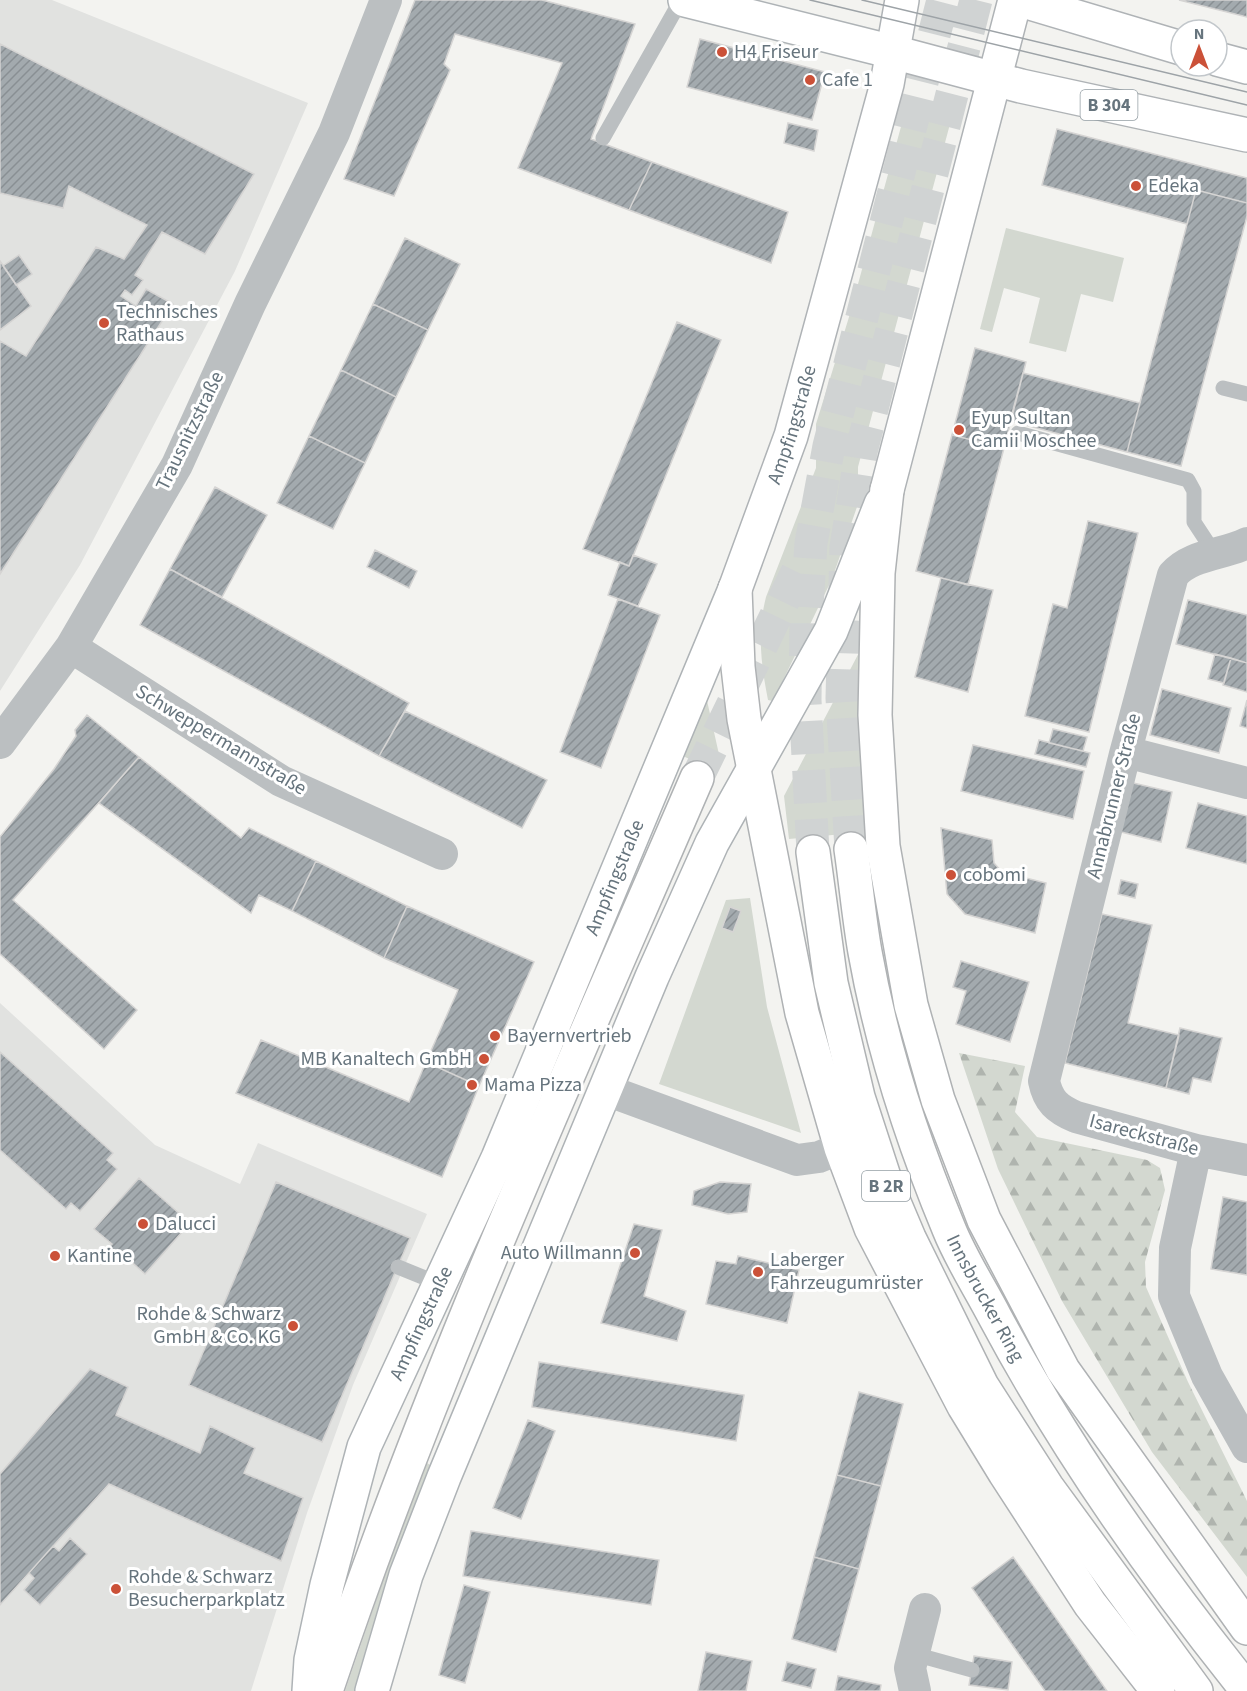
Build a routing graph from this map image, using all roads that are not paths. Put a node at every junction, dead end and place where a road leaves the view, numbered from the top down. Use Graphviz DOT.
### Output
graph roads {
  1 [pos="386,0"];
  2 [pos="683,0"];
  3 [pos="902,0"];
  4 [pos="1015,0"];
  5 [pos="1020,0"];
  6 [pos="1169,44"];
  7 [pos="893,52"];
  8 [pos="1229,62"];
  9 [pos="1247,67"];
  10 [pos="994,79"];
  11 [pos="1247,135"];
  12 [pos="603,138"];
  13 [pos="1223,388"];
  14 [pos="1247,394"];
  15 [pos="1018,433"];
  16 [pos="886,490"];
  17 [pos="1247,543"];
  18 [pos="1215,554"];
  19 [pos="735,589"];
  20 [pos="71,647"];
  21 [pos="0,743"];
  22 [pos="1126,752"];
  23 [pos="754,768"];
  24 [pos="697,778"];
  25 [pos="1247,783"];
  26 [pos="851,849"];
  27 [pos="813,852"];
  28 [pos="442,854"];
  29 [pos="606,1090"];
  30 [pos="1047,1097"];
  31 [pos="841,1148"];
  32 [pos="1196,1150"];
  33 [pos="1247,1160"];
  34 [pos="398,1267"];
  35 [pos="440,1284"];
  36 [pos="1247,1447"];
  37 [pos="925,1609"];
  38 [pos="1247,1628"];
  39 [pos="914,1654"];
  40 [pos="972,1670"];
  41 [pos="1247,1690"];
  42 [pos="309,1691"];
  43 [pos="326,1691"];
  44 [pos="372,1691"];
  45 [pos="915,1691"];
  46 [pos="1158,1691"];
  47 [pos="1196,1691"];
  1 -- 20 [label="street, Trausnitzstraße"];
  2 -- 7 [label="main road, B 304"];
  2 -- 12 [label="lane"];
  3 -- 7 [label="main road, Ampfingstraße"];
  4 -- 10 [label="main road"];
  5 -- 6 [label="main road"];
  7 -- 10 [label="main road, B 304"];
  7 -- 19 [label="main road, Ampfingstraße"];
  8 -- 9 [label="main road"];
  10 -- 11 [label="main road, B 304"];
  10 -- 16 [label="main road"];
  13 -- 14 [label="lane"];
  15 -- 18 [label="lane"];
  16 -- 23 [label="main road"];
  16 -- 38 [label="main road"];
  17 -- 18 [label="street, Annabrunner Straße"];
  18 -- 22 [label="street, Annabrunner Straße"];
  19 -- 23 [label="main road"];
  19 -- 35 [label="main road, Ampfingstraße"];
  20 -- 21 [label="street, Trausnitzstraße"];
  20 -- 28 [label="street, Schweppermannstraße"];
  22 -- 25 [label="street"];
  22 -- 30 [label="street, Annabrunner Straße"];
  23 -- 29 [label="main road"];
  23 -- 31 [label="main road"];
  24 -- 43 [label="main road"];
  26 -- 41 [label="main road, Innsbrucker Ring / B 2R"];
  27 -- 47 [label="main road, Innsbrucker Ring / B 2R"];
  29 -- 31 [label="street"];
  29 -- 44 [label="main road"];
  30 -- 32 [label="street, Isareckstraße"];
  31 -- 46 [label="main road"];
  32 -- 33 [label="street, Isareckstraße"];
  32 -- 36 [label="street"];
  34 -- 35 [label="lane"];
  35 -- 42 [label="main road, Ampfingstraße"];
  37 -- 39 [label="street"];
  39 -- 40 [label="lane"];
  39 -- 45 [label="street"];
}
